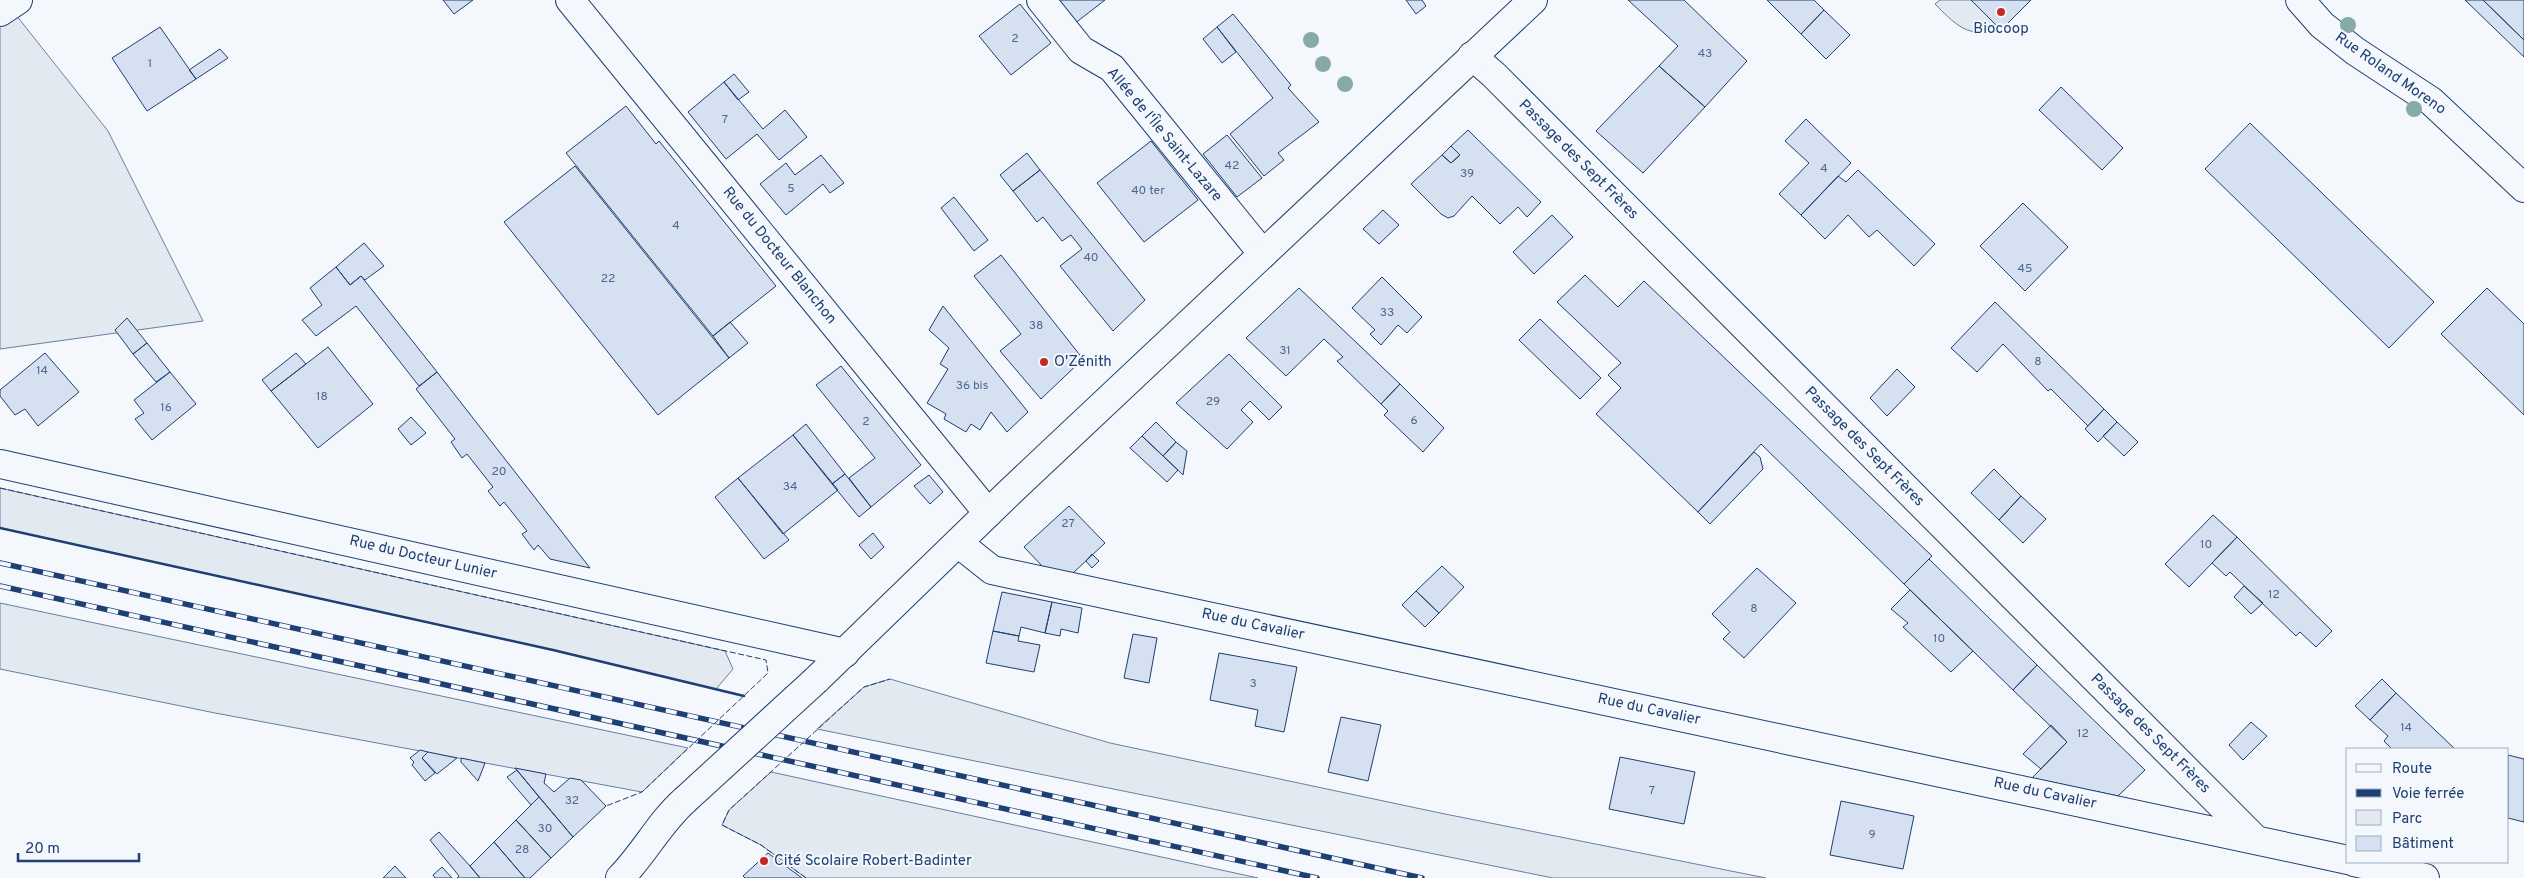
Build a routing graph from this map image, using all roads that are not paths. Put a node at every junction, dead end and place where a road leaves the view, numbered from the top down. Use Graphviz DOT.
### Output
graph roads {
  1 [pos="18,0"];
  2 [pos="570,0"];
  3 [pos="1041,0"];
  4 [pos="1533,0"];
  5 [pos="2300,0"];
  6 [pos="0,12"];
  7 [pos="1472,56"];
  8 [pos="2524,188"];
  9 [pos="1264,254"];
  10 [pos="0,464"];
  11 [pos="988,513"];
  12 [pos="958,543"];
  13 [pos="846,654"];
  14 [pos="2255,839"];
  15 [pos="2346,860"];
  16 [pos="2358,863"];
  17 [pos="620,878"];
  18 [pos="2426,878"];
  1 -- 6 [label="street"];
  2 -- 11 [label="street, Rue du Docteur Blanchon"];
  3 -- 9 [label="street, Allée de l'Île Saint-Lazare"];
  4 -- 7 [label="street"];
  5 -- 8 [label="street, Rue Roland Moreno"];
  7 -- 9 [label="street"];
  7 -- 14 [label="street, Passage des Sept Frères"];
  9 -- 11 [label="street"];
  10 -- 13 [label="street, Rue du Docteur Lunier"];
  11 -- 12 [label="street"];
  12 -- 13 [label="street"];
  12 -- 14 [label="street, Rue du Cavalier"];
  13 -- 17 [label="street, bridge"];
  14 -- 15 [label="street, Rue du Cavalier"];
  16 -- 18 [label="street"];
}
